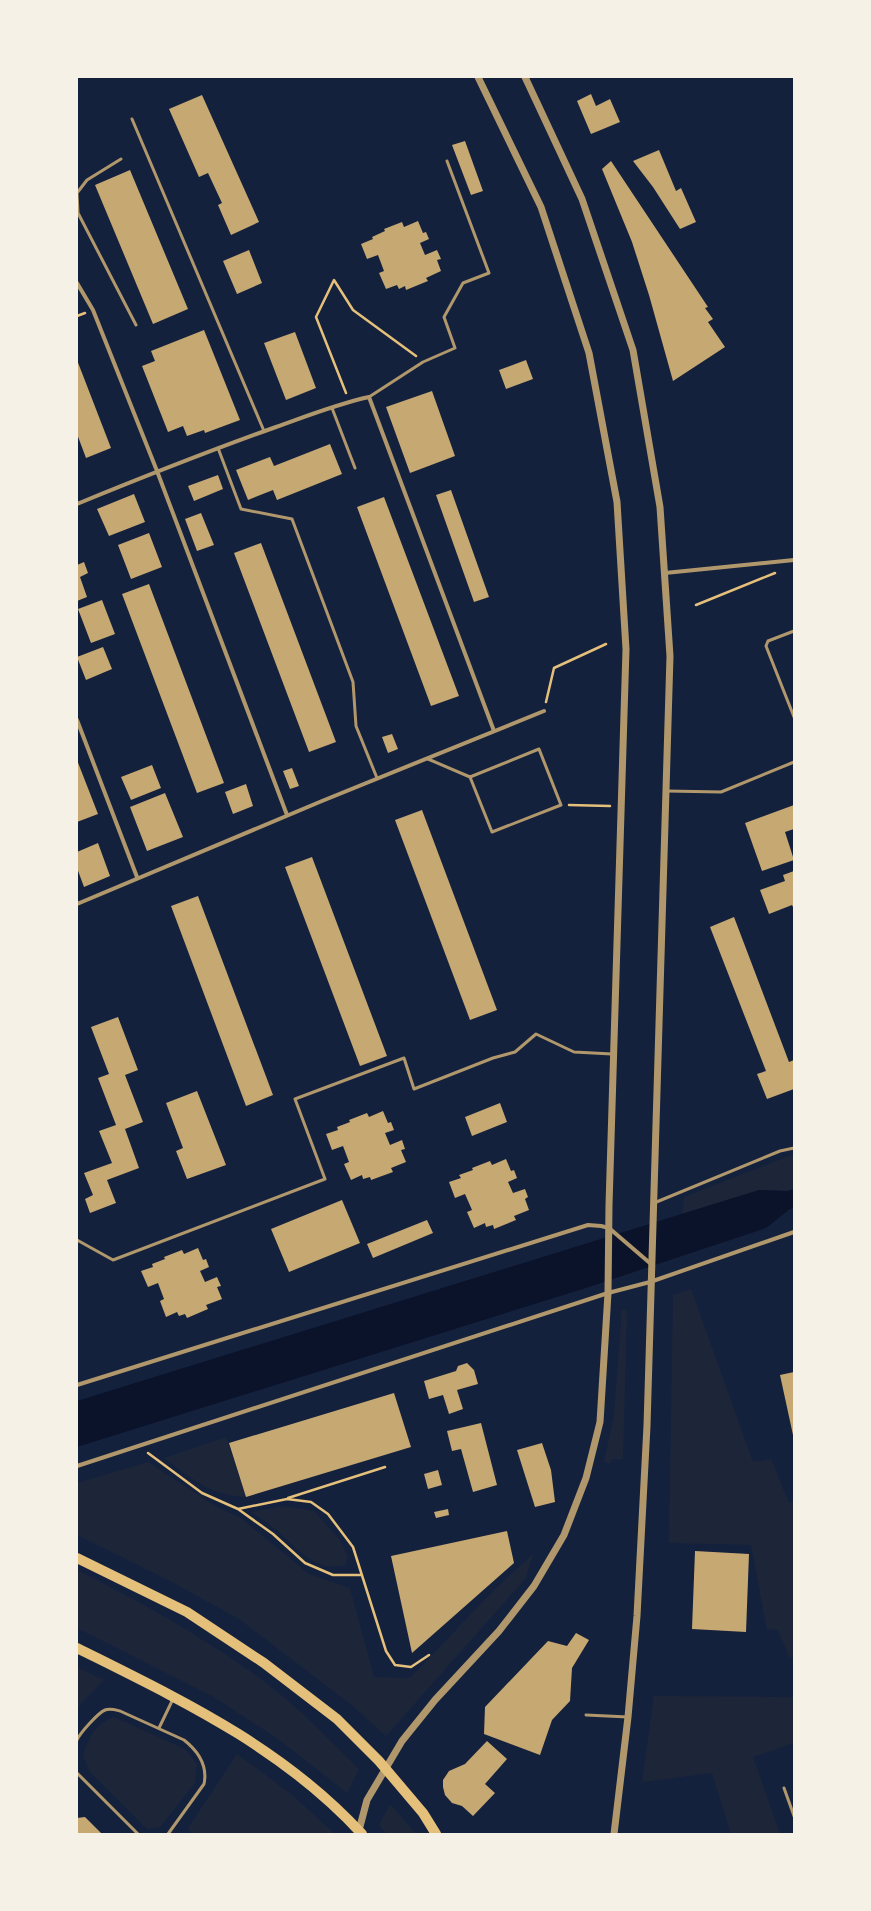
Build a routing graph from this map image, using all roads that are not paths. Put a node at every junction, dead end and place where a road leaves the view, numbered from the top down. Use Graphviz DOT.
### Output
graph roads {
  1 [pos="478,77"];
  2 [pos="525,77"];
  3 [pos="132,119"];
  4 [pos="121,159"];
  5 [pos="447,162"];
  6 [pos="78,214"];
  7 [pos="77,283"];
  8 [pos="136,325"];
  9 [pos="369,397"];
  10 [pos="332,408"];
  11 [pos="264,432"];
  12 [pos="218,448"];
  13 [pos="355,468"];
  14 [pos="157,471"];
  15 [pos="77,504"];
  16 [pos="794,560"];
  17 [pos="665,573"];
  18 [pos="794,631"];
  19 [pos="544,711"];
  20 [pos="794,717"];
  21 [pos="77,720"];
  22 [pos="494,731"];
  23 [pos="428,759"];
  24 [pos="794,762"];
  25 [pos="470,777"];
  26 [pos="377,778"];
  27 [pos="667,791"];
  28 [pos="287,815"];
  29 [pos="137,877"];
  30 [pos="77,904"];
  31 [pos="615,1054"];
  32 [pos="794,1148"];
  33 [pos="653,1203"];
  34 [pos="609,1228"];
  35 [pos="794,1232"];
  36 [pos="77,1240"];
  37 [pos="651,1264"];
  38 [pos="650,1282"];
  39 [pos="608,1293"];
  40 [pos="77,1385"];
  41 [pos="77,1466"];
  42 [pos="77,1558"];
  43 [pos="77,1648"];
  44 [pos="174,1697"];
  45 [pos="586,1715"];
  46 [pos="628,1717"];
  47 [pos="159,1728"];
  48 [pos="77,1740"];
  49 [pos="77,1773"];
  50 [pos="784,1788"];
  51 [pos="794,1816"];
  52 [pos="138,1834"];
  53 [pos="168,1834"];
  54 [pos="358,1834"];
  55 [pos="362,1834"];
  56 [pos="436,1834"];
  57 [pos="614,1834"];
  1 -- 31 [label="street"];
  2 -- 17 [label="street"];
  3 -- 11 [label="lane"];
  4 -- 6 [label="lane"];
  5 -- 9 [label="lane"];
  6 -- 8 [label="lane"];
  7 -- 14 [label="street"];
  9 -- 10 [label="street"];
  9 -- 22 [label="street"];
  10 -- 11 [label="street"];
  10 -- 13 [label="lane"];
  11 -- 12 [label="street"];
  12 -- 14 [label="street"];
  12 -- 26 [label="lane"];
  14 -- 15 [label="street"];
  14 -- 28 [label="street"];
  16 -- 17 [label="street"];
  17 -- 27 [label="street"];
  18 -- 20 [label="lane"];
  19 -- 22 [label="street"];
  21 -- 29 [label="street"];
  22 -- 23 [label="street"];
  23 -- 25 [label="lane"];
  23 -- 26 [label="street"];
  24 -- 27 [label="lane"];
  25 -- 25 [label="lane"];
  26 -- 28 [label="street"];
  27 -- 33 [label="street"];
  28 -- 29 [label="street"];
  29 -- 30 [label="street"];
  31 -- 34 [label="street"];
  31 -- 36 [label="lane"];
  32 -- 33 [label="lane"];
  33 -- 37 [label="street"];
  34 -- 37 [label="street"];
  34 -- 39 [label="street"];
  34 -- 40 [label="street"];
  35 -- 38 [label="street"];
  37 -- 38 [label="street"];
  38 -- 39 [label="street"];
  38 -- 46 [label="street"];
  39 -- 41 [label="street"];
  39 -- 54 [label="street"];
  42 -- 56 [label="main road"];
  43 -- 44 [label="main road"];
  44 -- 47 [label="lane"];
  44 -- 55 [label="main road"];
  45 -- 46 [label="lane"];
  46 -- 57 [label="street"];
  47 -- 48 [label="lane"];
  47 -- 53 [label="lane"];
  49 -- 52 [label="lane"];
  50 -- 51 [label="lane"];
}
